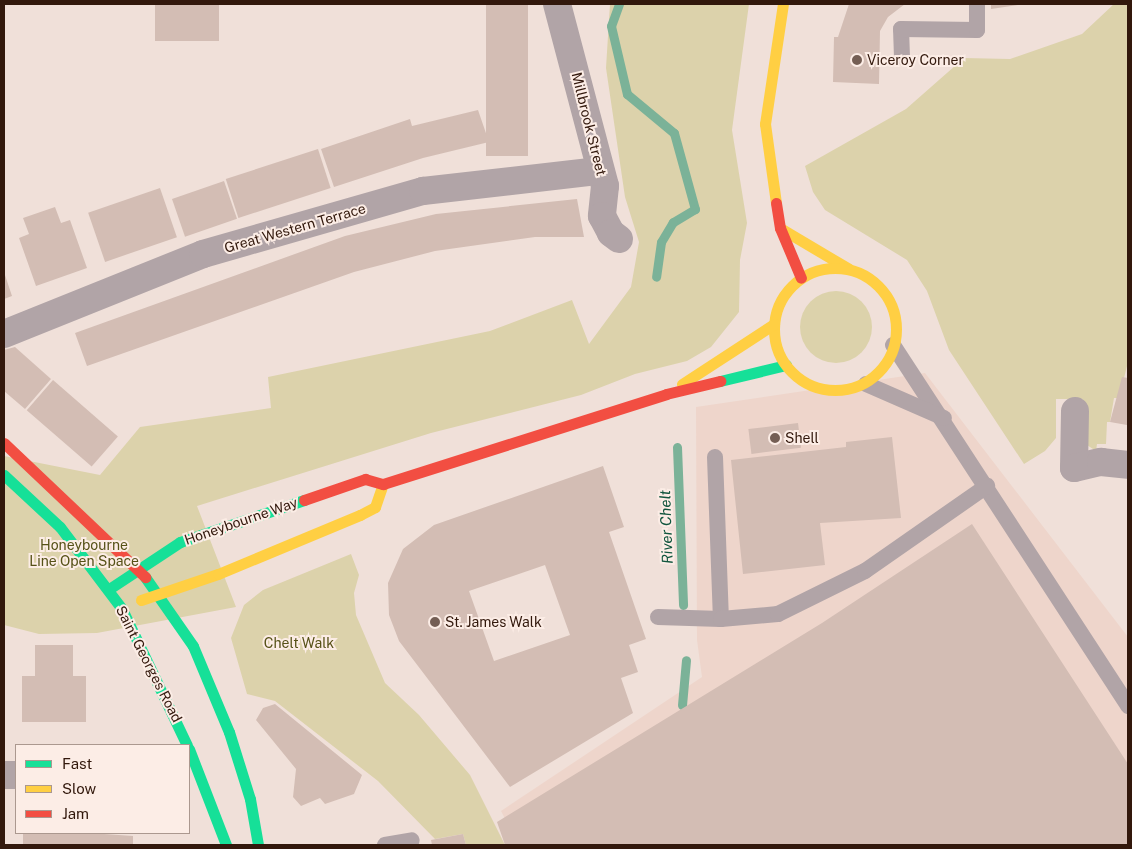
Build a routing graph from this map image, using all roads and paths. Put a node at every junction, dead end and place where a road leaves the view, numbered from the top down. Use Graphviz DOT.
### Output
graph roads {
  1 [pos="557,4"];
  2 [pos="783,4"];
  3 [pos="977,4"];
  4 [pos="902,57"];
  5 [pos="599,171"];
  6 [pos="780,228"];
  7 [pos="619,239"];
  8 [pos="849,269"];
  9 [pos="801,278"];
  10 [pos="774,324"];
  11 [pos="4,334"];
  12 [pos="893,345"];
  13 [pos="786,365"];
  14 [pos="866,384"];
  15 [pos="666,394"];
  16 [pos="1076,411"];
  17 [pos="944,418"];
  18 [pos="4,443"];
  19 [pos="715,457"];
  20 [pos="1128,465"];
  21 [pos="4,475"];
  22 [pos="383,484"];
  23 [pos="987,486"];
  24 [pos="139,568"];
  25 [pos="109,589"];
  26 [pos="157,593"];
  27 [pos="122,608"];
  28 [pos="658,618"];
  29 [pos="721,619"];
  30 [pos="1128,706"];
  31 [pos="185,744"];
  32 [pos="190,755"];
  33 [pos="412,840"];
  34 [pos="226,845"];
  35 [pos="258,845"];
  36 [pos="385,845"];
  1 -- 5 [label="street, Millbrook Street"];
  2 -- 6 [label="street"];
  3 -- 4 [label="lane"];
  5 -- 7 [label="street, Millbrook Street"];
  5 -- 11 [label="street, Great Western Terrace"];
  6 -- 8 [label="street"];
  6 -- 9 [label="street"];
  8 -- 9 [label="street"];
  8 -- 12 [label="street"];
  9 -- 10 [label="street"];
  10 -- 13 [label="street"];
  10 -- 15 [label="street, Honeybourne Way"];
  12 -- 14 [label="street"];
  12 -- 17 [label="lane"];
  13 -- 14 [label="street"];
  13 -- 15 [label="street, Honeybourne Way"];
  14 -- 17 [label="lane"];
  15 -- 22 [label="street, Honeybourne Way"];
  16 -- 20 [label="street"];
  17 -- 23 [label="lane"];
  18 -- 24 [label="street"];
  19 -- 29 [label="lane"];
  21 -- 25 [label="street, Saint Georges Road"];
  22 -- 24 [label="street, Honeybourne Way"];
  22 -- 26 [label="street"];
  23 -- 29 [label="lane"];
  23 -- 30 [label="lane"];
  24 -- 25 [label="street, Honeybourne Way"];
  24 -- 26 [label="street"];
  25 -- 27 [label="street, Saint Georges Road"];
  26 -- 27 [label="street"];
  26 -- 35 [label="street"];
  27 -- 31 [label="street, Saint Georges Road"];
  28 -- 29 [label="lane"];
  32 -- 34 [label="street, Saint Georges Road"];
  33 -- 36 [label="lane"];
}
